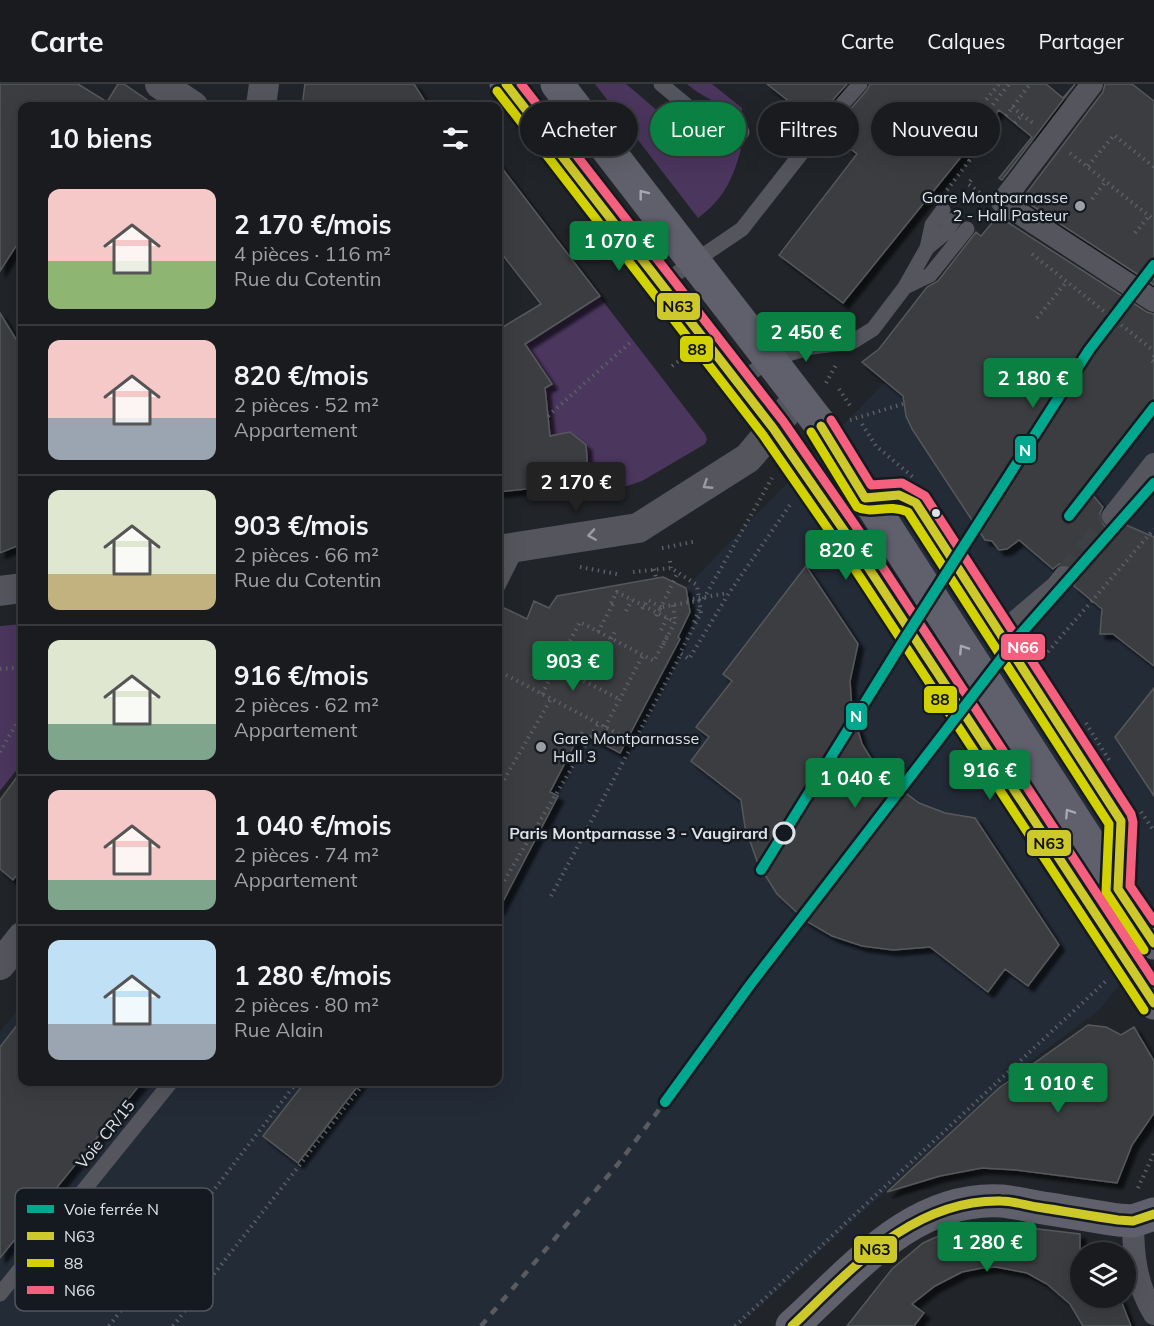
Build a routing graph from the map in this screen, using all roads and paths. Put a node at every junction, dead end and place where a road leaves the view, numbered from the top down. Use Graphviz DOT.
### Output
graph roads {
  1 [pos="160,84"];
  2 [pos="264,84"];
  3 [pos="506,84"];
  4 [pos="557,84"];
  5 [pos="661,84"];
  6 [pos="860,84"];
  7 [pos="999,84"];
  8 [pos="1030,84"];
  9 [pos="1092,84"];
  10 [pos="187,102"];
  11 [pos="262,102"];
  12 [pos="683,102"];
  13 [pos="985,102"];
  14 [pos="1012,107"];
  15 [pos="1022,115"];
  16 [pos="1006,116"];
  17 [pos="1015,123"];
  18 [pos="1039,128"];
  19 [pos="1106,132"];
  20 [pos="1112,137"];
  21 [pos="1062,147"];
  22 [pos="973,156"];
  23 [pos="969,161"];
  24 [pos="1088,166"];
  25 [pos="1154,167"];
  26 [pos="1099,181"];
  27 [pos="1106,181"];
  28 [pos="1099,189"];
  29 [pos="1092,199"];
  30 [pos="1154,212"];
  31 [pos="1151,217"];
  32 [pos="1135,233"];
  33 [pos="1026,248"];
  34 [pos="695,260"];
  35 [pos="1074,272"];
  36 [pos="1067,281"];
  37 [pos="661,284"];
  38 [pos="905,287"];
  39 [pos="919,298"];
  40 [pos="1154,301"];
  41 [pos="1037,318"];
  42 [pos="633,340"];
  43 [pos="1154,351"];
  44 [pos="1154,356"];
  45 [pos="771,359"];
  46 [pos="1154,362"];
  47 [pos="738,382"];
  48 [pos="839,389"];
  49 [pos="799,397"];
  50 [pos="903,404"];
  51 [pos="851,407"];
  52 [pos="548,416"];
  53 [pos="862,424"];
  54 [pos="822,428"];
  55 [pos="781,440"];
  56 [pos="876,446"];
  57 [pos="1154,464"];
  58 [pos="795,498"];
  59 [pos="1113,516"];
  60 [pos="1154,529"];
  61 [pos="693,542"];
  62 [pos="668,547"];
  63 [pos="508,548"];
  64 [pos="670,561"];
  65 [pos="580,567"];
  66 [pos="671,568"];
  67 [pos="654,569"];
  68 [pos="502,571"];
  69 [pos="633,572"];
  70 [pos="678,572"];
  71 [pos="617,574"];
  72 [pos="656,578"];
  73 [pos="1064,578"];
  74 [pos="18,589"];
  75 [pos="0,591"];
  76 [pos="729,593"];
  77 [pos="701,599"];
  78 [pos="632,600"];
  79 [pos="687,600"];
  80 [pos="653,603"];
  81 [pos="673,605"];
  82 [pos="661,607"];
  83 [pos="642,609"];
  84 [pos="626,611"];
  85 [pos="648,612"];
  86 [pos="657,613"];
  87 [pos="667,618"];
  88 [pos="1016,621"];
  89 [pos="661,630"];
  90 [pos="615,631"];
  91 [pos="598,632"];
  92 [pos="626,638"];
  93 [pos="669,638"];
  94 [pos="611,639"];
  95 [pos="632,641"];
  96 [pos="622,644"];
  97 [pos="641,645"];
  98 [pos="628,648"];
  99 [pos="650,650"];
  100 [pos="637,652"];
  101 [pos="644,656"];
  102 [pos="1040,662"];
  103 [pos="18,667"];
  104 [pos="557,667"];
  105 [pos="0,669"];
  106 [pos="506,675"];
  107 [pos="542,694"];
  108 [pos="551,699"];
  109 [pos="620,699"];
  110 [pos="18,721"];
  111 [pos="598,724"];
  112 [pos="605,727"];
  113 [pos="626,738"];
  114 [pos="0,752"];
  115 [pos="502,783"];
  116 [pos="502,884"];
  117 [pos="551,896"];
  118 [pos="1150,927"];
  119 [pos="18,942"];
  120 [pos="0,965"];
  121 [pos="1122,974"];
  122 [pos="1154,1004"];
  123 [pos="168,1086"];
  124 [pos="294,1086"];
  125 [pos="363,1086"];
  126 [pos="1154,1153"];
  127 [pos="86,1188"];
  128 [pos="213,1191"];
  129 [pos="1141,1209"];
  130 [pos="213,1274"];
  131 [pos="15,1275"];
  132 [pos="0,1294"];
  133 [pos="121,1311"];
  134 [pos="184,1311"];
  135 [pos="1154,1314"];
  136 [pos="800,1323"];
  137 [pos="109,1326"];
  138 [pos="172,1326"];
  139 [pos="735,1326"];
  1 -- 10 [label="street"];
  2 -- 11 [label="street"];
  3 -- 37 [label="main road"];
  34 -- 4 [label="main road, one-way"];
  5 -- 12 [label="lane"];
  6 -- 34 [label="lane"];
  7 -- 13 [label="path"];
  8 -- 14 [label="path"];
  9 -- 40 [label="street"];
  14 -- 15 [label="path"];
  14 -- 16 [label="path"];
  15 -- 17 [label="path"];
  15 -- 18 [label="path"];
  19 -- 20 [label="path"];
  20 -- 24 [label="path"];
  20 -- 25 [label="path"];
  21 -- 24 [label="path"];
  22 -- 23 [label="path"];
  24 -- 27 [label="path"];
  26 -- 28 [label="path"];
  27 -- 29 [label="path"];
  27 -- 31 [label="path"];
  30 -- 31 [label="path"];
  31 -- 32 [label="path"];
  33 -- 36 [label="path"];
  34 -- 37 [label="lane"];
  34 -- 45 [label="main road"];
  35 -- 36 [label="path"];
  36 -- 41 [label="path"];
  36 -- 43 [label="path"];
  37 -- 47 [label="main road"];
  38 -- 38 [label="lane"];
  38 -- 39 [label="lane"];
  38 -- 45 [label="lane"];
  42 -- 52 [label="path"];
  44 -- 46 [label="path"];
  45 -- 47 [label="lane"];
  45 -- 49 [label="main road"];
  47 -- 55 [label="main road"];
  48 -- 51 [label="path"];
  49 -- 54 [label="main road"];
  49 -- 55 [label="street"];
  50 -- 54 [label="path"];
  53 -- 56 [label="path"];
  54 -- 55 [label="lane"];
  54 -- 118 [label="main road"];
  55 -- 63 [label="street, one-way"];
  55 -- 121 [label="main road"];
  57 -- 59 [label="street"];
  58 -- 76 [label="path"];
  60 -- 102 [label="path"];
  61 -- 62 [label="path"];
  63 -- 68 [label="lane"];
  64 -- 66 [label="path"];
  65 -- 71 [label="path"];
  66 -- 67 [label="path"];
  66 -- 70 [label="path"];
  67 -- 69 [label="path"];
  67 -- 72 [label="path"];
  70 -- 77 [label="path"];
  70 -- 86 [label="path"];
  73 -- 88 [label="street"];
  74 -- 75 [label="street"];
  76 -- 77 [label="path"];
  76 -- 77 [label="path"];
  77 -- 79 [label="path"];
  77 -- 117 [label="path"];
  78 -- 84 [label="path"];
  78 -- 86 [label="path"];
  78 -- 91 [label="path"];
  80 -- 82 [label="path"];
  80 -- 83 [label="path"];
  80 -- 85 [label="path"];
  81 -- 93 [label="path"];
  86 -- 87 [label="path"];
  87 -- 89 [label="path"];
  87 -- 93 [label="path"];
  90 -- 94 [label="path"];
  91 -- 94 [label="path"];
  91 -- 104 [label="path"];
  92 -- 96 [label="path"];
  93 -- 101 [label="path"];
  94 -- 96 [label="path"];
  95 -- 98 [label="path"];
  96 -- 98 [label="path"];
  97 -- 100 [label="path"];
  98 -- 100 [label="path"];
  99 -- 101 [label="path"];
  100 -- 101 [label="path"];
  101 -- 109 [label="path"];
  103 -- 105 [label="path"];
  104 -- 107 [label="path"];
  104 -- 109 [label="path"];
  106 -- 107 [label="path"];
  107 -- 108 [label="path"];
  108 -- 111 [label="path"];
  108 -- 115 [label="path"];
  109 -- 112 [label="path"];
  110 -- 114 [label="path"];
  111 -- 112 [label="path"];
  111 -- 116 [label="path"];
  112 -- 113 [label="path"];
  119 -- 120 [label="street"];
  121 -- 122 [label="main road"];
  121 -- 139 [label="path"];
  123 -- 127 [label="lane, Voie CR/15"];
  124 -- 128 [label="path"];
  125 -- 130 [label="path"];
  126 -- 129 [label="path"];
  129 -- 135 [label="street"];
  129 -- 136 [label="main road"];
  131 -- 132 [label="lane, Voie CR/15"];
  133 -- 137 [label="path"];
  134 -- 138 [label="path"];
}
